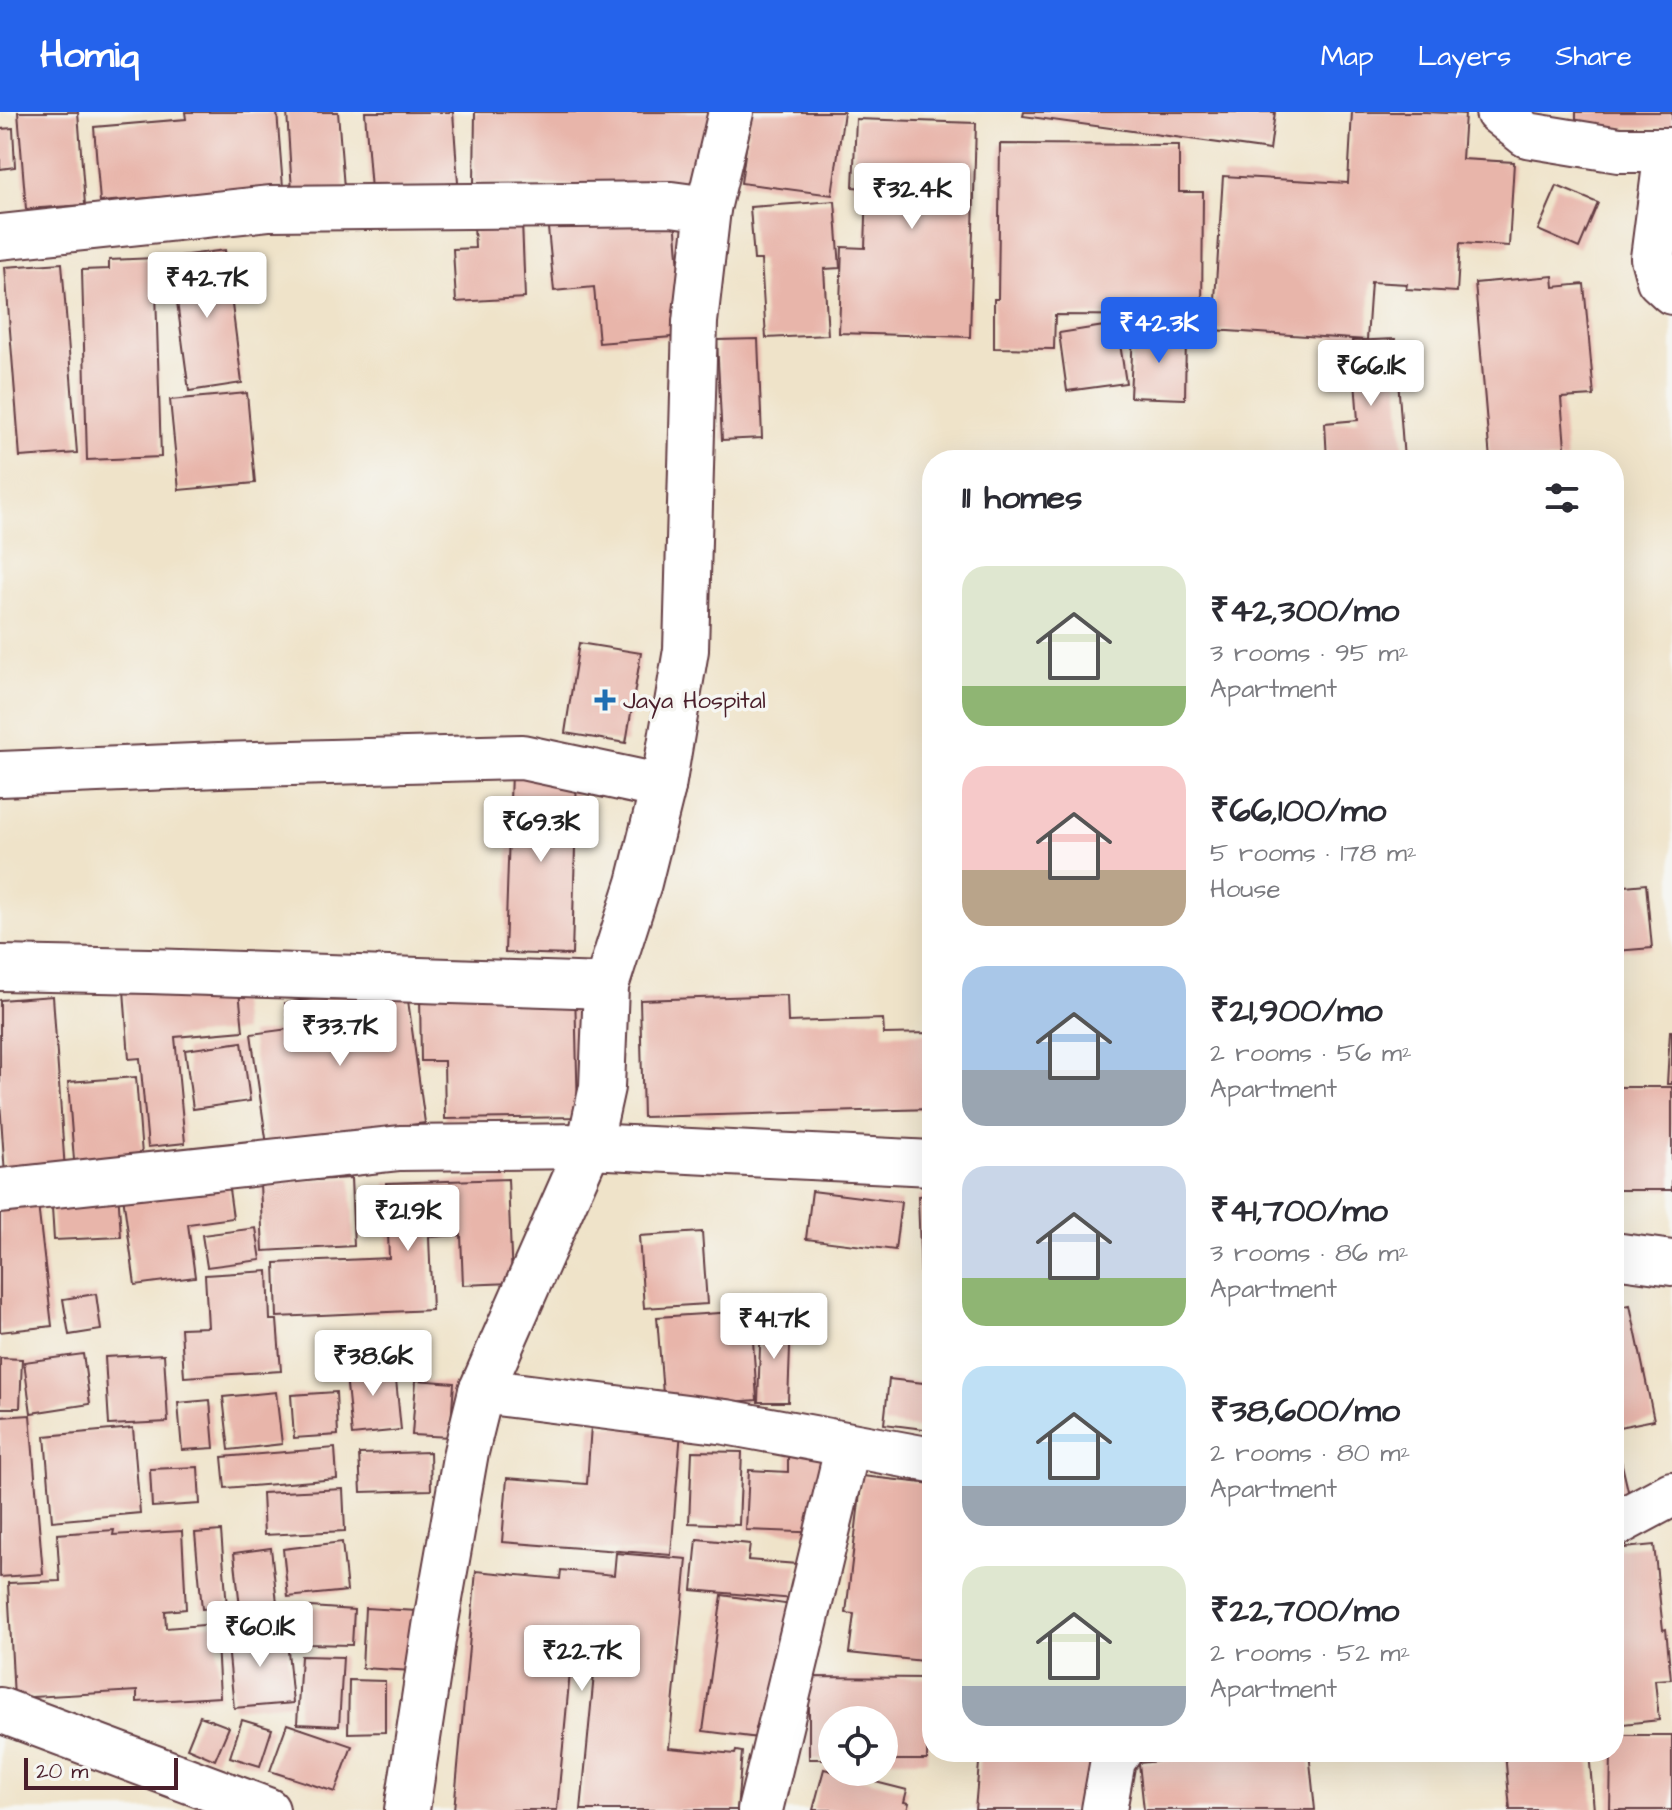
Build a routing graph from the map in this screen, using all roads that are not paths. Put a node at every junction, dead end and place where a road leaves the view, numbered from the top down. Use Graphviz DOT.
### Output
graph roads {
  1 [pos="731,112"];
  2 [pos="1498,112"];
  3 [pos="1669,150"];
  4 [pos="708,209"];
  5 [pos="0,237"];
  6 [pos="1672,292"];
  7 [pos="0,774"];
  8 [pos="663,787"];
  9 [pos="0,968"];
  10 [pos="606,986"];
  11 [pos="589,1146"];
  12 [pos="922,1163"];
  13 [pos="0,1191"];
  14 [pos="1624,1256"];
  15 [pos="1672,1263"];
  16 [pos="481,1391"];
  17 [pos="848,1445"];
  18 [pos="922,1458"];
  19 [pos="1672,1494"];
  20 [pos="1624,1520"];
  21 [pos="0,1710"];
  22 [pos="1113,1762"];
  23 [pos="267,1810"];
  24 [pos="407,1810"];
  25 [pos="760,1810"];
  26 [pos="1104,1810"];
  1 -- 4 [label="street"];
  2 -- 3 [label="street"];
  3 -- 6 [label="street"];
  4 -- 5 [label="street"];
  4 -- 8 [label="street"];
  7 -- 8 [label="street"];
  8 -- 10 [label="street"];
  9 -- 10 [label="street"];
  10 -- 11 [label="street"];
  11 -- 12 [label="street"];
  11 -- 13 [label="street"];
  11 -- 16 [label="street"];
  14 -- 15 [label="street"];
  16 -- 17 [label="street"];
  16 -- 24 [label="street"];
  17 -- 18 [label="street"];
  17 -- 25 [label="street"];
  19 -- 20 [label="street"];
  21 -- 23 [label="street"];
  22 -- 26 [label="street"];
}
